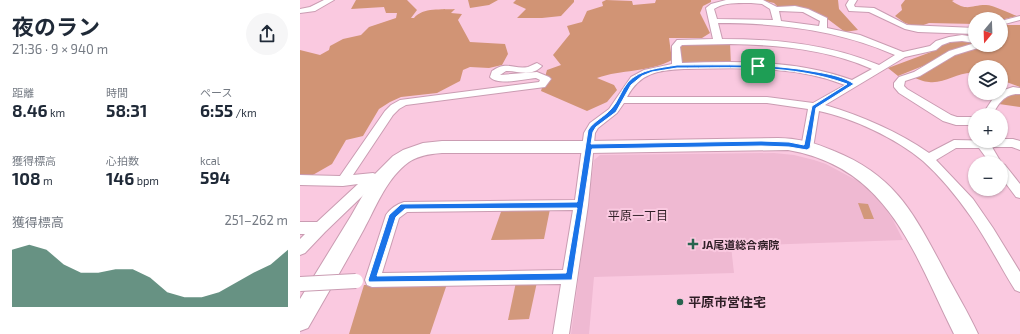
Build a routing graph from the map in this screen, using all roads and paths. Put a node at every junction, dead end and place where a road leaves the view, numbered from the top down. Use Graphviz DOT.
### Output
graph roads {
  1 [pos="330,0"];
  2 [pos="853,0"];
  3 [pos="724,1"];
  4 [pos="752,1"];
  5 [pos="774,9"];
  6 [pos="300,11"];
  7 [pos="1020,18"];
  8 [pos="713,21"];
  9 [pos="1008,21"];
  10 [pos="777,22"];
  11 [pos="823,29"];
  12 [pos="968,31"];
  13 [pos="968,39"];
  14 [pos="718,42"];
  15 [pos="968,48"];
  16 [pos="902,55"];
  17 [pos="537,66"];
  18 [pos="677,66"];
  19 [pos="879,68"];
  20 [pos="852,84"];
  21 [pos="1020,91"];
  22 [pos="621,99"];
  23 [pos="814,107"];
  24 [pos="991,108"];
  25 [pos="968,121"];
  26 [pos="1008,143"];
  27 [pos="968,144"];
  28 [pos="1020,146"];
  29 [pos="589,147"];
  30 [pos="807,148"];
  31 [pos="928,159"];
  32 [pos="1008,177"];
  33 [pos="377,179"];
  34 [pos="300,180"];
  35 [pos="343,180"];
  36 [pos="1020,193"];
  37 [pos="580,205"];
  38 [pos="300,228"];
  39 [pos="320,228"];
  40 [pos="300,249"];
  41 [pos="570,277"];
  42 [pos="372,280"];
  43 [pos="300,284"];
  44 [pos="1020,285"];
  45 [pos="300,320"];
  46 [pos="561,334"];
  47 [pos="966,334"];
  1 -- 6 [label="street"];
  2 -- 12 [label="street"];
  3 -- 4 [label="street"];
  3 -- 8 [label="street"];
  4 -- 5 [label="street"];
  5 -- 10 [label="street"];
  5 -- 11 [label="street"];
  7 -- 9 [label="street"];
  8 -- 10 [label="street"];
  8 -- 14 [label="street"];
  10 -- 11 [label="street"];
  11 -- 16 [label="street"];
  13 -- 16 [label="street"];
  14 -- 18 [label="street"];
  14 -- 19 [label="street"];
  15 -- 25 [label="street"];
  16 -- 19 [label="street"];
  17 -- 35 [label="street"];
  18 -- 20 [label="street"];
  18 -- 22 [label="street"];
  19 -- 20 [label="street"];
  20 -- 23 [label="street"];
  21 -- 24 [label="street"];
  22 -- 23 [label="street"];
  22 -- 29 [label="street"];
  23 -- 30 [label="street"];
  23 -- 31 [label="street"];
  26 -- 28 [label="street"];
  27 -- 31 [label="street"];
  29 -- 30 [label="street"];
  29 -- 33 [label="street"];
  29 -- 37 [label="street"];
  30 -- 47 [label="street"];
  31 -- 44 [label="street"];
  32 -- 36 [label="street"];
  33 -- 35 [label="street"];
  33 -- 39 [label="street"];
  33 -- 45 [label="street"];
  34 -- 35 [label="street"];
  37 -- 41 [label="street"];
  37 -- 42 [label="street"];
  38 -- 39 [label="street"];
  39 -- 40 [label="street"];
  41 -- 42 [label="street"];
  41 -- 46 [label="street"];
  42 -- 43 [label="street, bridge"];
}
